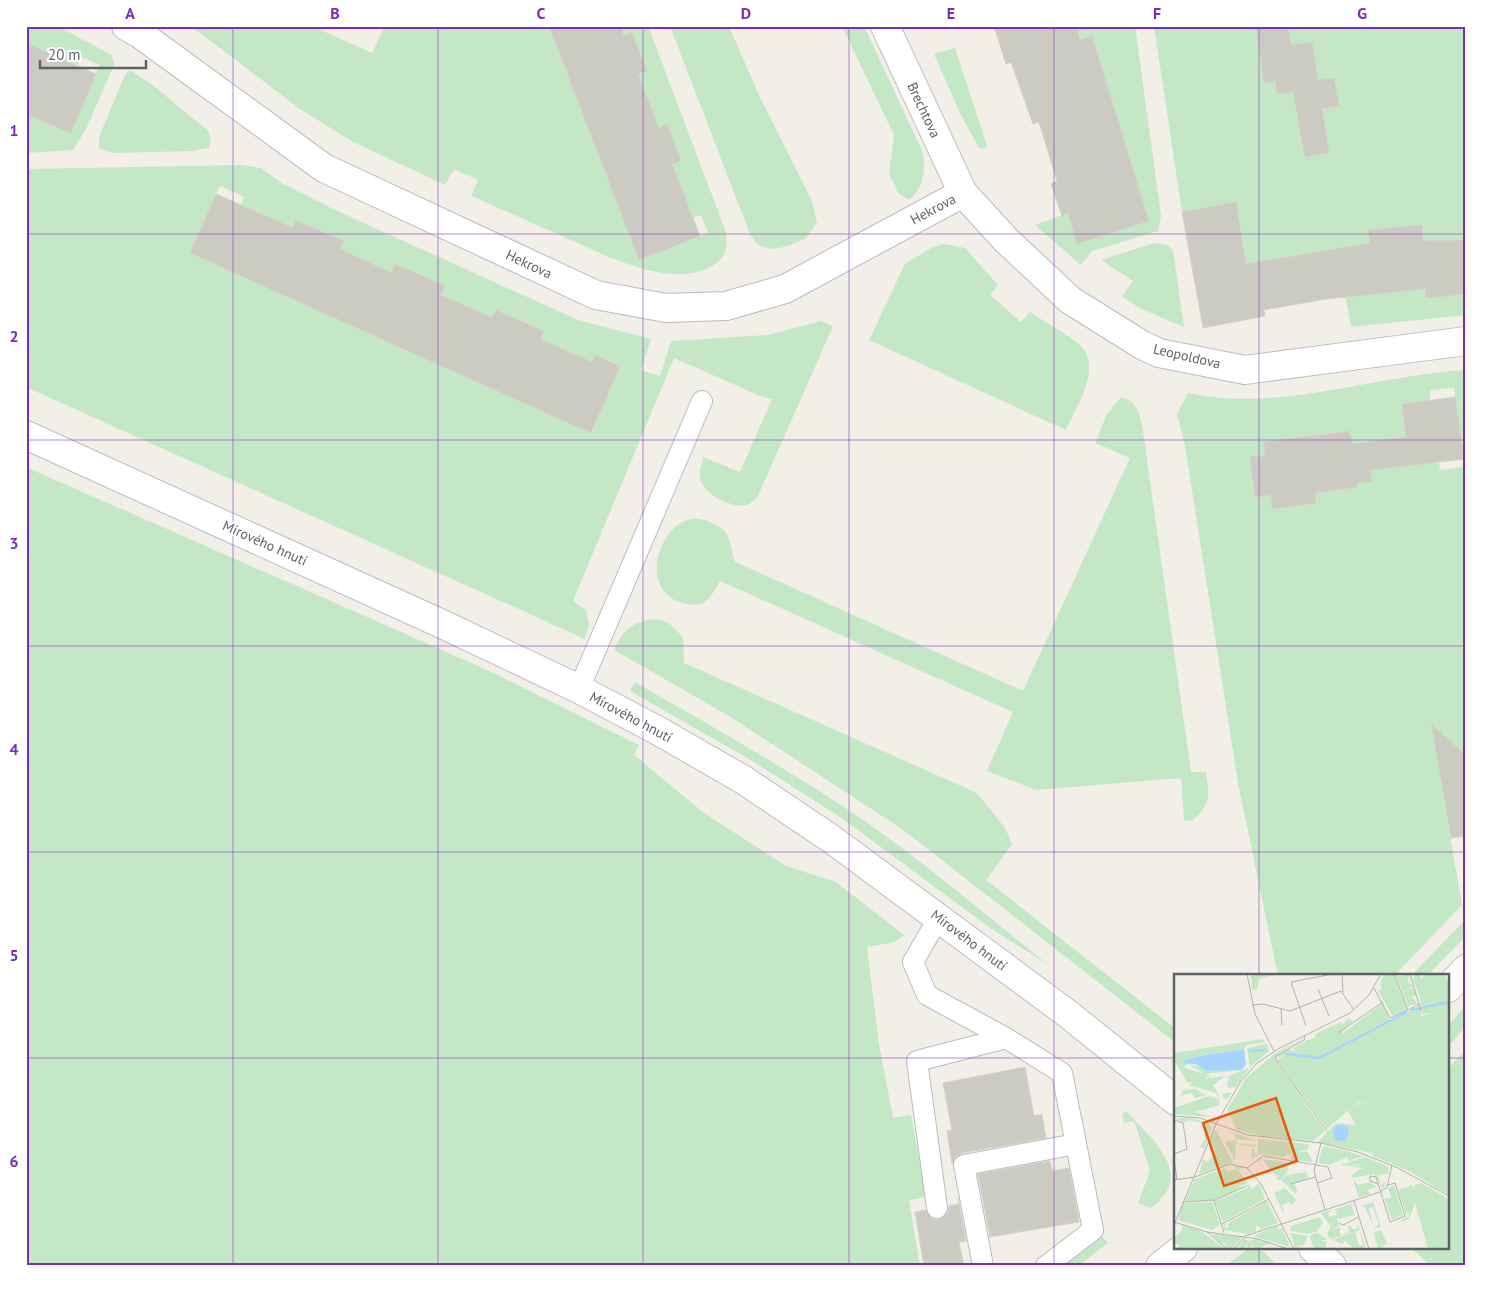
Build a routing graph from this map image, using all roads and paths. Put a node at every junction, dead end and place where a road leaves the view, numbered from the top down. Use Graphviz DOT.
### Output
graph roads {
  1 [pos="126,26"];
  2 [pos="885,26"];
  3 [pos="963,193"];
  4 [pos="1466,341"];
  5 [pos="702,401"];
  6 [pos="26,435"];
  7 [pos="579,689"];
  8 [pos="939,917"];
  9 [pos="1466,969"];
  10 [pos="1450,986"];
  11 [pos="1006,1038"];
  12 [pos="1174,1099"];
  13 [pos="1076,1144"];
  14 [pos="938,1208"];
  15 [pos="1180,1250"];
  16 [pos="1315,1250"];
  17 [pos="983,1266"];
  18 [pos="1046,1266"];
  19 [pos="1160,1266"];
  20 [pos="1332,1266"];
  1 -- 3 [label="street, Hekrova"];
  2 -- 3 [label="street, Brechtova"];
  3 -- 4 [label="street, Leopoldova"];
  5 -- 7 [label="lane"];
  6 -- 7 [label="street, Mírového hnutí"];
  7 -- 8 [label="street, Mírového hnutí"];
  8 -- 11 [label="lane"];
  8 -- 12 [label="street, Mírového hnutí"];
  9 -- 10 [label="street"];
  11 -- 13 [label="lane"];
  11 -- 14 [label="lane"];
  13 -- 17 [label="lane"];
  13 -- 18 [label="lane"];
  15 -- 19 [label="street"];
  16 -- 20 [label="street"];
}
